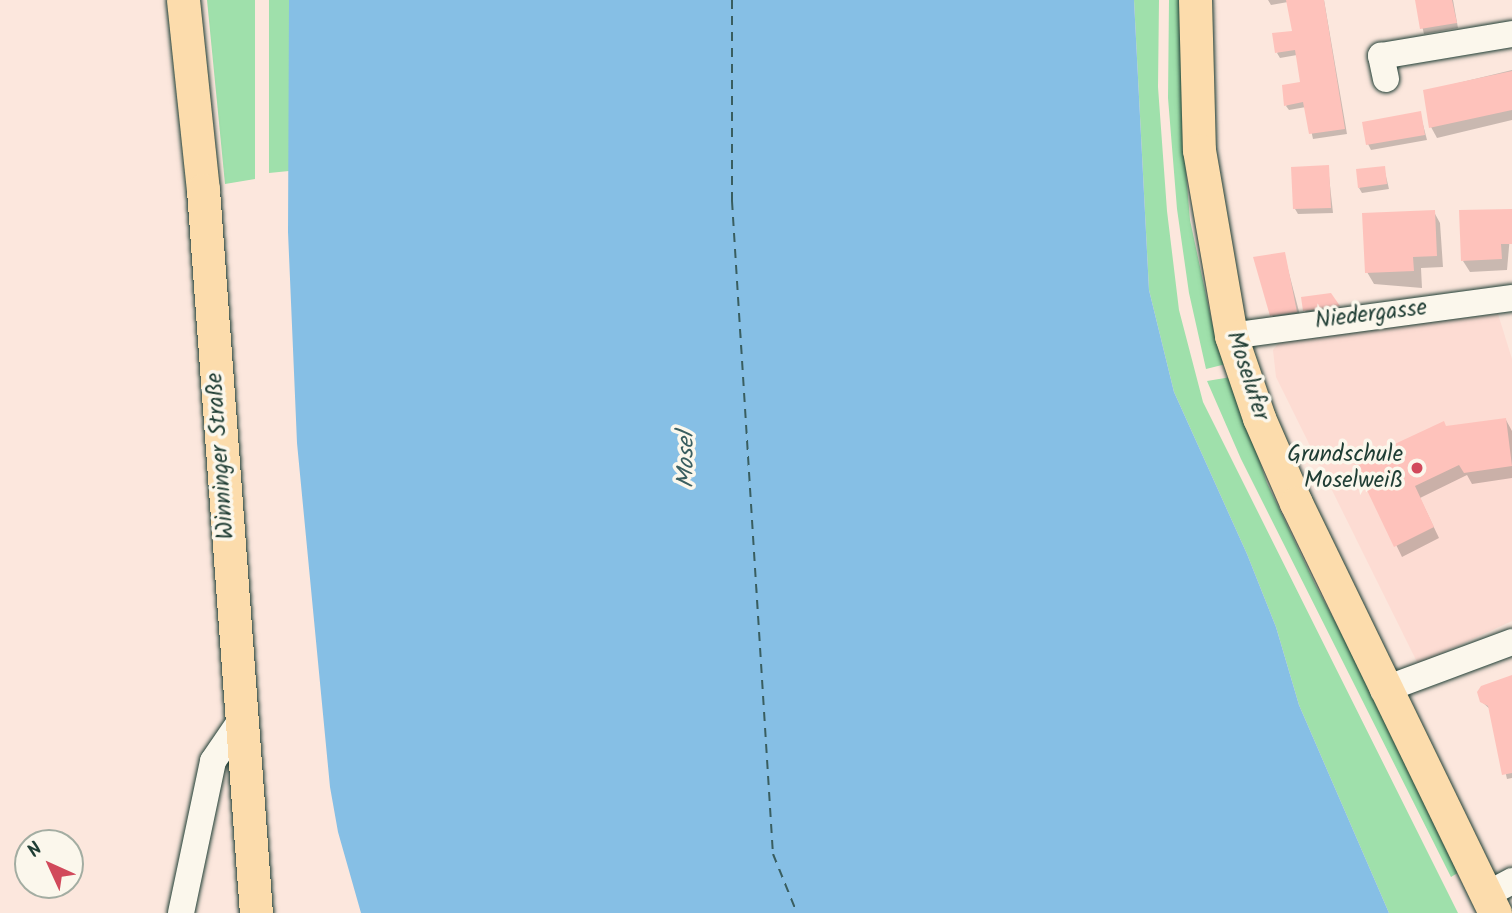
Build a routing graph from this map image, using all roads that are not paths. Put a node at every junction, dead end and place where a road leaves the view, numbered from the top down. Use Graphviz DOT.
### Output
graph roads {
  1 [pos="183,0"];
  2 [pos="1195,0"];
  3 [pos="1512,34"];
  4 [pos="1386,79"];
  5 [pos="1512,298"];
  6 [pos="1231,336"];
  7 [pos="1512,642"];
  8 [pos="1383,690"];
  9 [pos="239,723"];
  10 [pos="1498,896"];
  11 [pos="181,913"];
  12 [pos="256,913"];
  1 -- 9 [label="main road, Winninger Straße"];
  2 -- 6 [label="main road, Moselufer"];
  3 -- 4 [label="street"];
  5 -- 6 [label="street, Niedergasse"];
  6 -- 8 [label="main road, Moselufer"];
  7 -- 8 [label="street"];
  8 -- 10 [label="main road, Moselufer"];
  9 -- 11 [label="street"];
  9 -- 12 [label="main road, Winninger Straße"];
}
